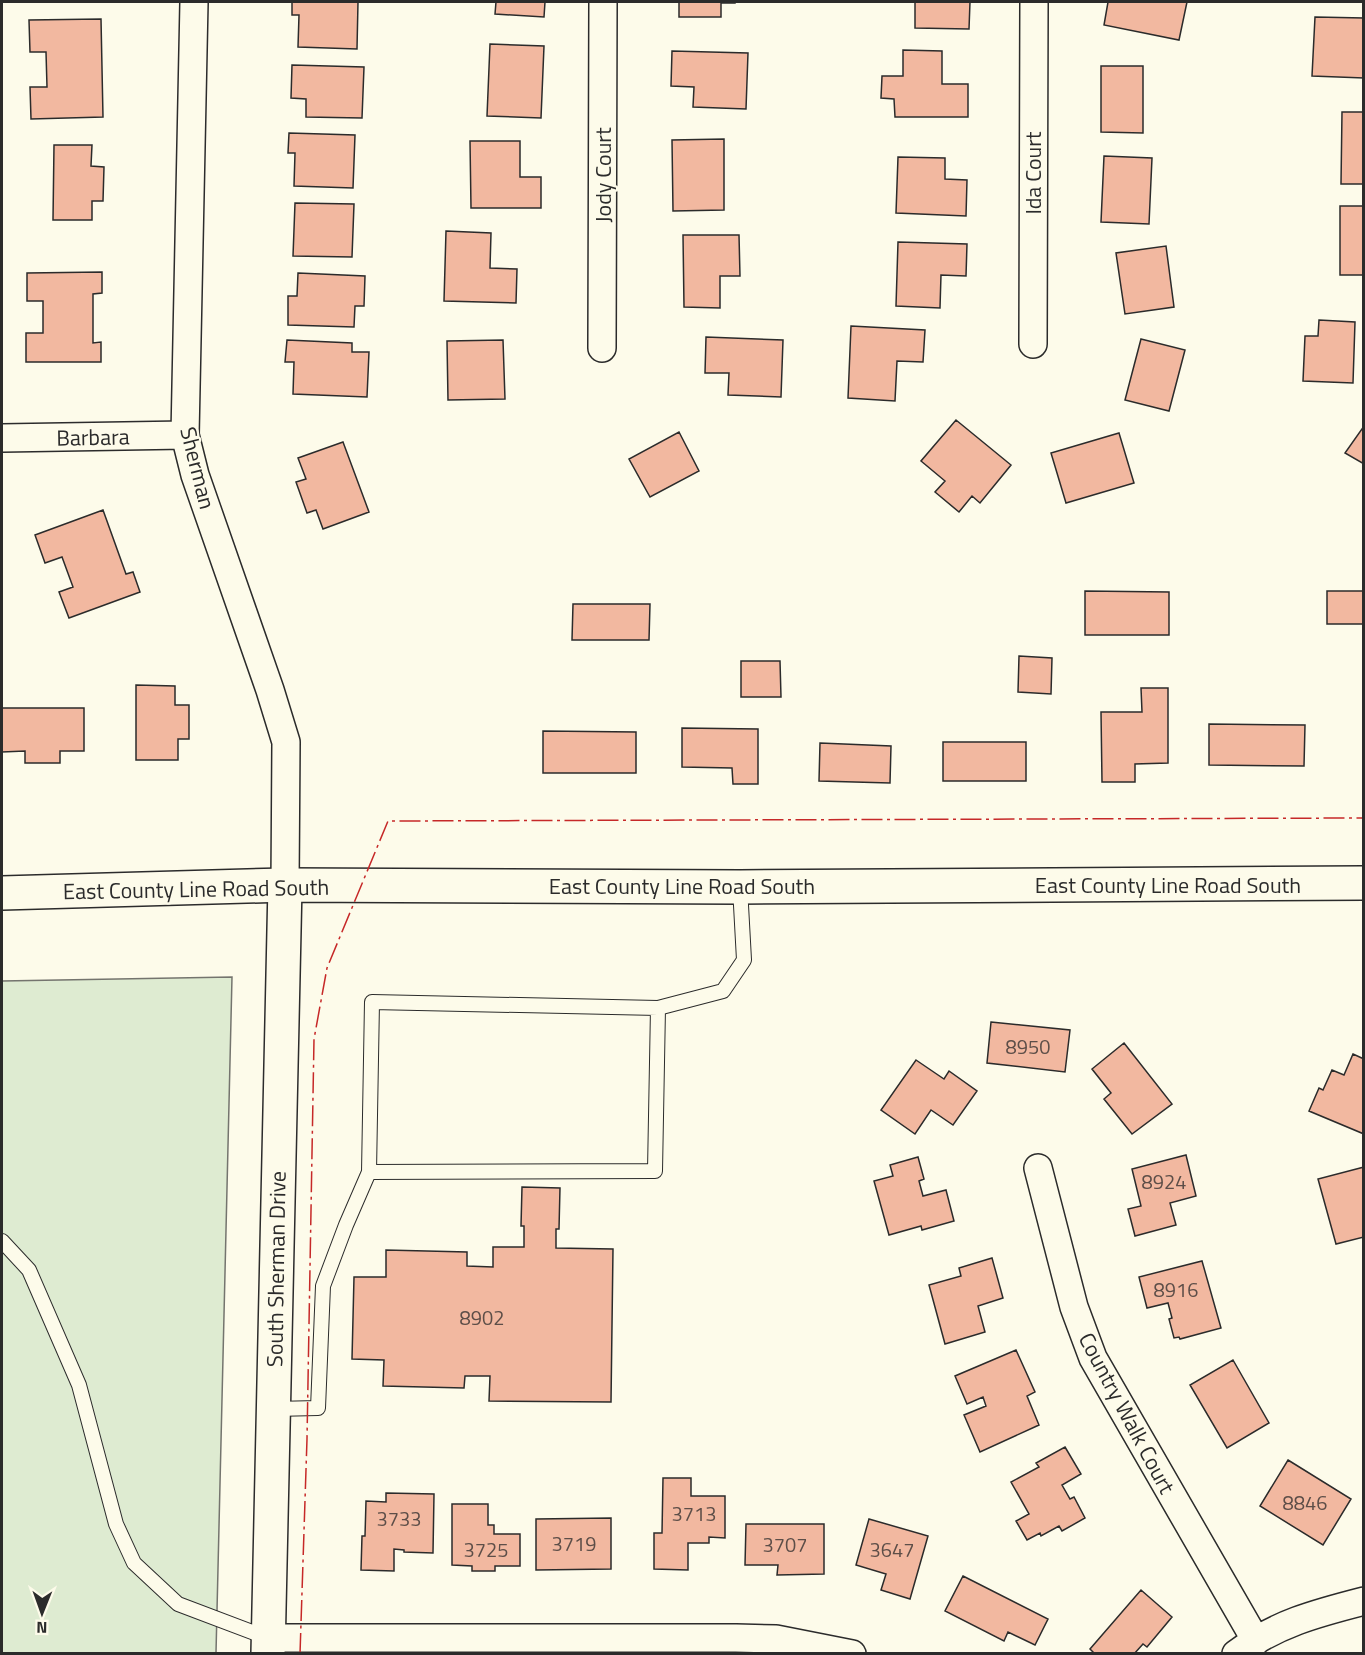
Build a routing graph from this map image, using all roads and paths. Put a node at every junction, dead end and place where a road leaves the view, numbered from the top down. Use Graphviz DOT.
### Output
graph roads {
  1 [pos="194,2"];
  2 [pos="603,2"];
  3 [pos="1034,2"];
  4 [pos="1033,344"];
  5 [pos="602,348"];
  6 [pos="185,435"];
  7 [pos="2,438"];
  8 [pos="1364,884"];
  9 [pos="285,885"];
  10 [pos="740,887"];
  11 [pos="2,893"];
  12 [pos="658,1008"];
  13 [pos="1038,1168"];
  14 [pos="369,1172"];
  15 [pos="2,1241"];
  16 [pos="274,1409"];
  17 [pos="1364,1601"];
  18 [pos="269,1646"];
  19 [pos="1246,1647"];
  20 [pos="852,1653"];
  1 -- 6 [label="street, Sherman"];
  2 -- 5 [label="street, Jody Court"];
  3 -- 4 [label="street, Ida Court"];
  6 -- 7 [label="street, Barbara"];
  6 -- 9 [label="street, Sherman"];
  8 -- 10 [label="main road, East County Line Road South"];
  9 -- 10 [label="main road, East County Line Road South"];
  9 -- 11 [label="main road, East County Line Road South"];
  9 -- 16 [label="main road, South Sherman Drive"];
  10 -- 12 [label="lane"];
  12 -- 14 [label="lane"];
  12 -- 14 [label="lane"];
  13 -- 19 [label="street, Country Walk Court"];
  14 -- 16 [label="lane"];
  15 -- 18 [label="lane"];
  16 -- 18 [label="main road, South Sherman Drive"];
  17 -- 19 [label="street"];
  18 -- 20 [label="street"];
}
